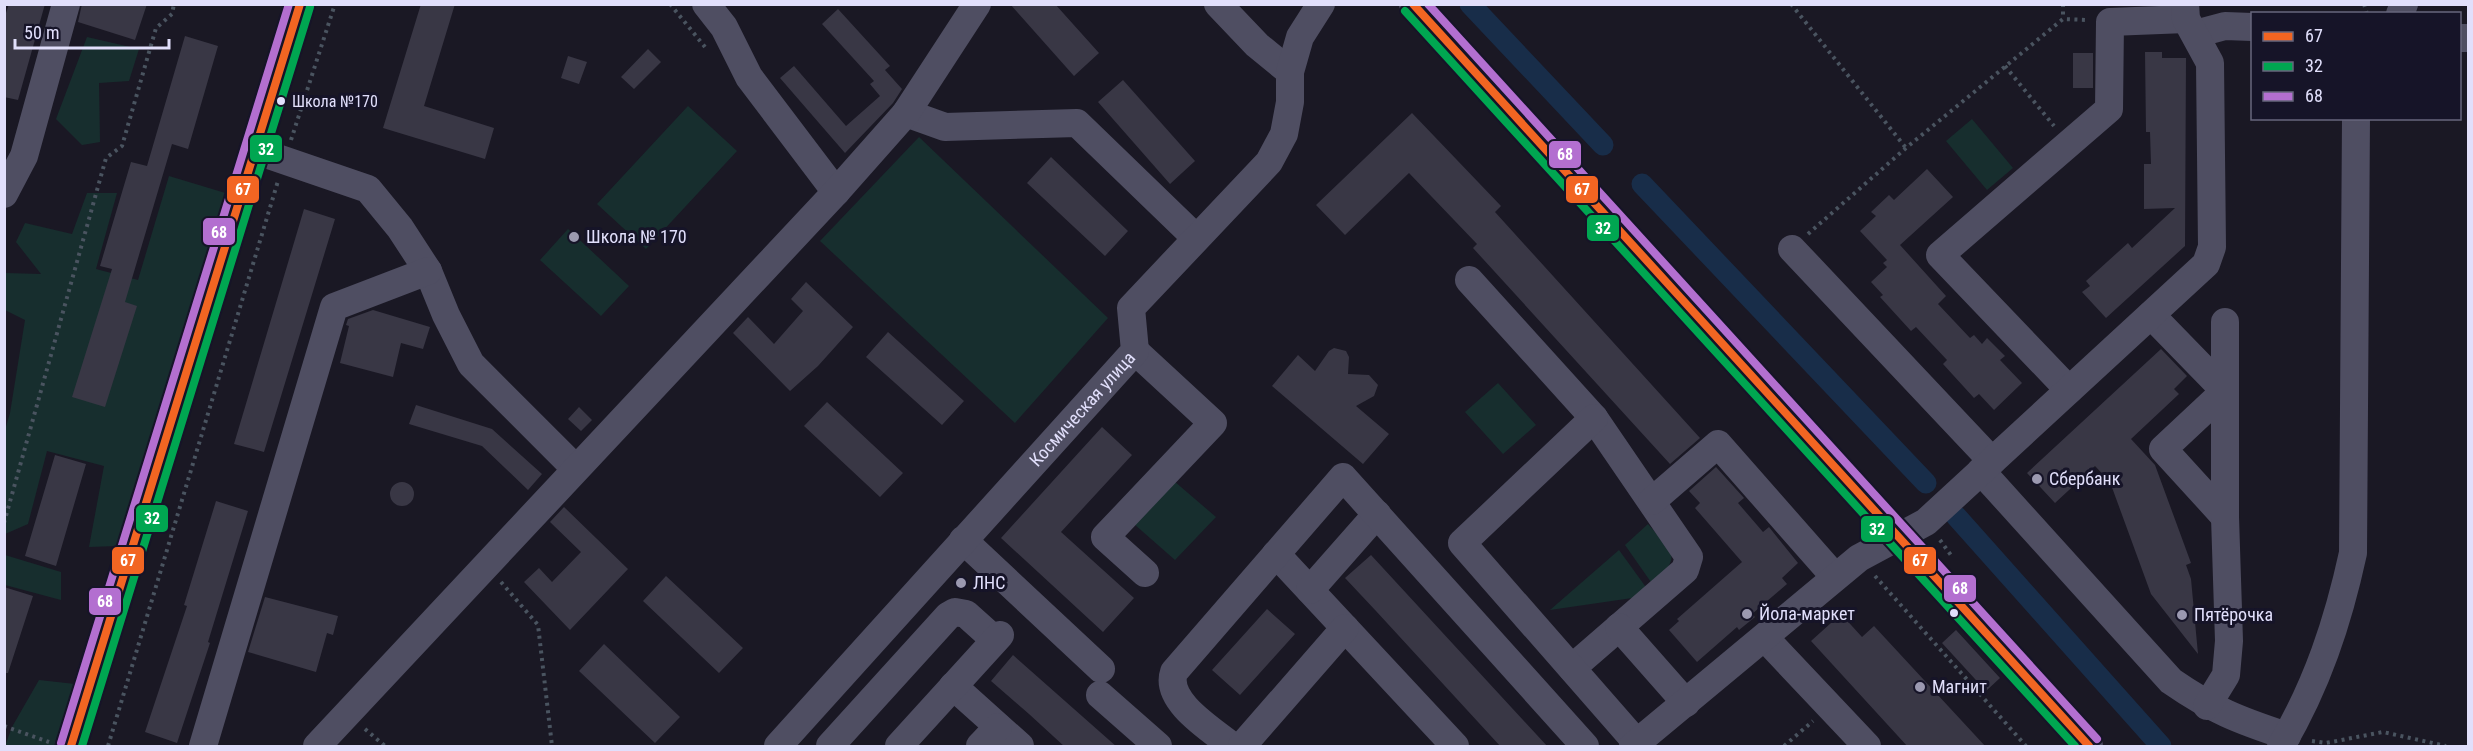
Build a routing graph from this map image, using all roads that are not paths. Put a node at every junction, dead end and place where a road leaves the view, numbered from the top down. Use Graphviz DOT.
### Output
graph roads {
  1 [pos="66,4"];
  2 [pos="300,4"];
  3 [pos="706,4"];
  4 [pos="1218,4"];
  5 [pos="1321,4"];
  6 [pos="1413,4"];
  7 [pos="967,8"];
  8 [pos="2189,19"];
  9 [pos="2251,27"];
  10 [pos="1290,72"];
  11 [pos="906,113"];
  12 [pos="2356,120"];
  13 [pos="254,150"];
  14 [pos="836,192"];
  15 [pos="4,194"];
  16 [pos="1196,238"];
  17 [pos="1792,249"];
  18 [pos="428,271"];
  19 [pos="1468,280"];
  20 [pos="2151,315"];
  21 [pos="2225,322"];
  22 [pos="1135,351"];
  23 [pos="2069,390"];
  24 [pos="2225,391"];
  25 [pos="1594,418"];
  26 [pos="1987,466"];
  27 [pos="575,468"];
  28 [pos="1652,501"];
  29 [pos="1377,514"];
  30 [pos="2225,517"];
  31 [pos="1900,537"];
  32 [pos="963,540"];
  33 [pos="1276,554"];
  34 [pos="1145,573"];
  35 [pos="1834,578"];
  36 [pos="1311,590"];
  37 [pos="1619,627"];
  38 [pos="1345,628"];
  39 [pos="1765,638"];
  40 [pos="1572,668"];
  41 [pos="953,687"];
  42 [pos="1686,703"];
  43 [pos="2207,706"];
  44 [pos="989,737"];
  45 [pos="2284,741"];
  46 [pos="1635,745"];
  47 [pos="71,747"];
  48 [pos="203,747"];
  49 [pos="317,747"];
  50 [pos="778,747"];
  51 [pos="830,747"];
  52 [pos="899,747"];
  53 [pos="1020,747"];
  54 [pos="1158,747"];
  55 [pos="1232,747"];
  56 [pos="1242,747"];
  57 [pos="1455,747"];
  58 [pos="1585,747"];
  59 [pos="1867,747"];
  60 [pos="2089,747"];
  1 -- 15 [label="street"];
  2 -- 13 [label="street"];
  3 -- 14 [label="street"];
  4 -- 10 [label="street"];
  5 -- 10 [label="street, Космическая улица"];
  6 -- 31 [label="street"];
  7 -- 11 [label="street"];
  8 -- 9 [label="street"];
  8 -- 20 [label="street"];
  8 -- 23 [label="street"];
  10 -- 16 [label="street, Космическая улица"];
  11 -- 14 [label="street"];
  11 -- 16 [label="street"];
  12 -- 45 [label="street"];
  13 -- 18 [label="street"];
  13 -- 47 [label="street"];
  14 -- 27 [label="street"];
  16 -- 22 [label="street, Космическая улица"];
  17 -- 26 [label="street"];
  18 -- 27 [label="street"];
  18 -- 48 [label="street"];
  19 -- 25 [label="street"];
  20 -- 23 [label="street"];
  20 -- 24 [label="street"];
  21 -- 24 [label="street"];
  22 -- 32 [label="street, Космическая улица"];
  22 -- 34 [label="street"];
  23 -- 26 [label="street"];
  24 -- 30 [label="street"];
  24 -- 30 [label="street"];
  25 -- 28 [label="street"];
  25 -- 40 [label="street"];
  26 -- 31 [label="street"];
  26 -- 43 [label="street"];
  27 -- 49 [label="street"];
  28 -- 35 [label="street"];
  28 -- 37 [label="street"];
  29 -- 33 [label="street"];
  29 -- 36 [label="street"];
  29 -- 58 [label="street"];
  30 -- 43 [label="street"];
  31 -- 35 [label="street"];
  31 -- 60 [label="street"];
  32 -- 50 [label="street, Космическая улица"];
  32 -- 54 [label="street"];
  33 -- 36 [label="street"];
  33 -- 55 [label="street"];
  35 -- 39 [label="street"];
  36 -- 38 [label="street"];
  37 -- 40 [label="street"];
  37 -- 42 [label="street"];
  38 -- 56 [label="street"];
  38 -- 57 [label="street"];
  39 -- 42 [label="street"];
  39 -- 59 [label="street"];
  40 -- 46 [label="street"];
  41 -- 44 [label="street"];
  41 -- 51 [label="street"];
  41 -- 52 [label="street"];
  42 -- 46 [label="street"];
  43 -- 45 [label="street"];
  44 -- 53 [label="street"];
}
